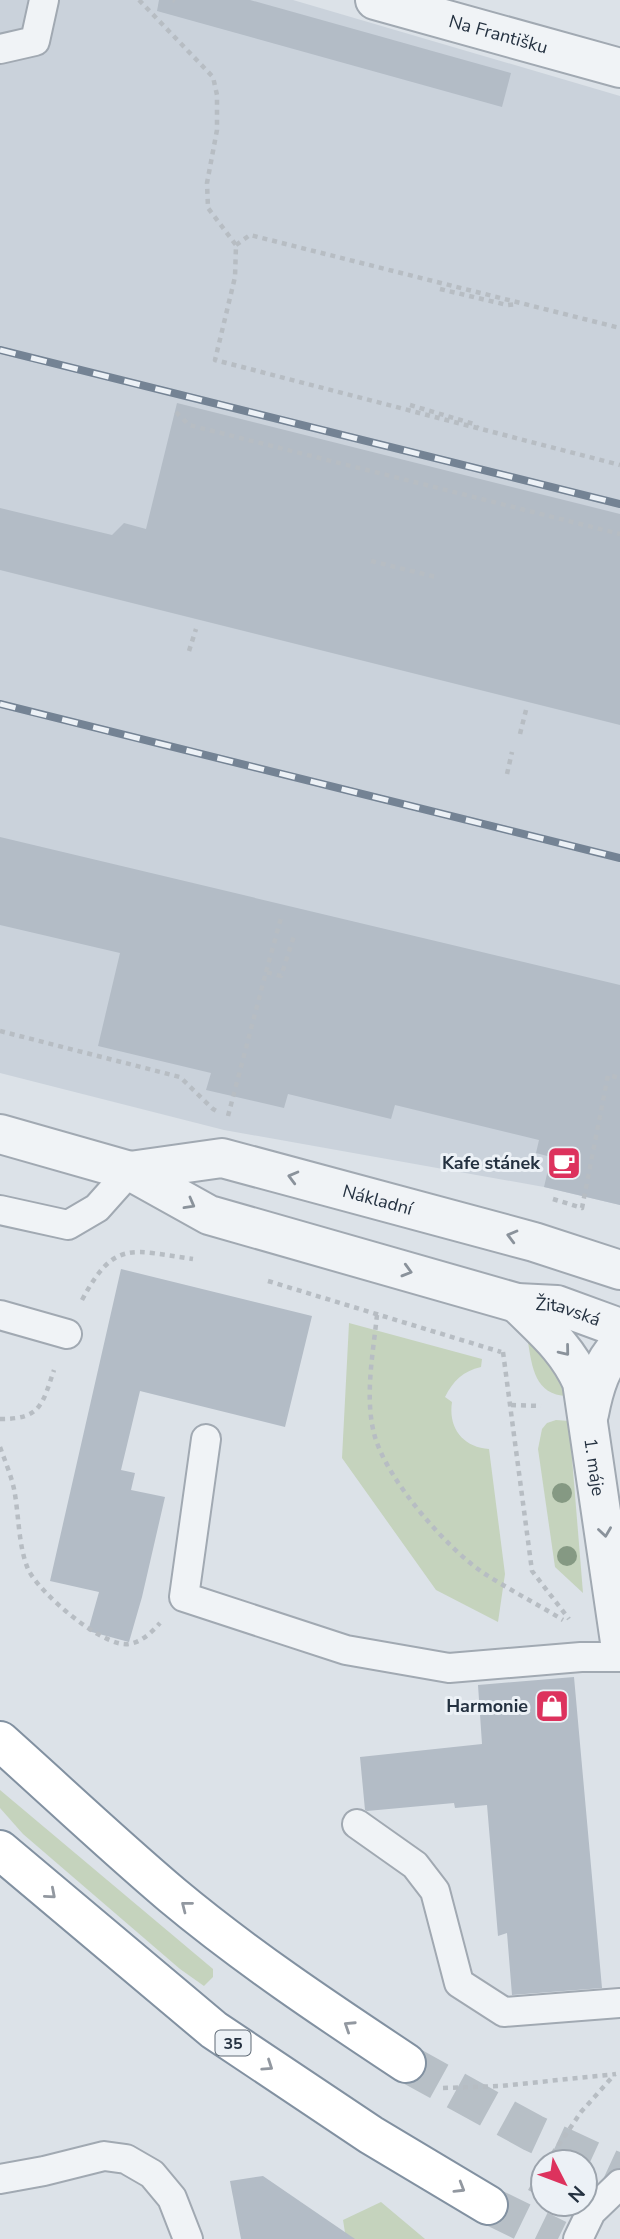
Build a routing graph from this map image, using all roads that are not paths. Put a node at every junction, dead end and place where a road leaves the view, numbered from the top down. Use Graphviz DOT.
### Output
graph roads {
  1 [pos="44,0"];
  2 [pos="374,0"];
  3 [pos="0,49"];
  4 [pos="620,68"];
  5 [pos="0,1134"];
  6 [pos="130,1171"];
  7 [pos="0,1210"];
  8 [pos="578,1256"];
  9 [pos="620,1270"];
  10 [pos="620,1286"];
  11 [pos="517,1303"];
  12 [pos="0,1315"];
  13 [pos="620,1328"];
  14 [pos="67,1334"];
  15 [pos="620,1344"];
  16 [pos="589,1416"];
  17 [pos="206,1440"];
  18 [pos="620,1642"];
  19 [pos="620,1657"];
  20 [pos="0,1741"];
  21 [pos="357,1824"];
  22 [pos="0,1850"];
  23 [pos="620,2003"];
  24 [pos="406,2063"];
  25 [pos="0,2179"];
  26 [pos="620,2184"];
  27 [pos="488,2205"];
  28 [pos="188,2239"];
  29 [pos="578,2239"];
  1 -- 3 [label="lane"];
  2 -- 4 [label="street, Na Františku"];
  5 -- 6 [label="street, Nákladní"];
  6 -- 7 [label="lane"];
  8 -- 6 [label="street, Nákladní, one-way"];
  6 -- 11 [label="street, Nákladní, one-way"];
  8 -- 9 [label="street, Nákladní"];
  8 -- 10 [label="street"];
  11 -- 13 [label="street, Žitavská"];
  11 -- 16 [label="street, 1. máje, one-way"];
  12 -- 14 [label="lane"];
  15 -- 16 [label="street, 1. máje"];
  16 -- 18 [label="street, 1. máje, one-way"];
  17 -- 19 [label="lane"];
  24 -- 20 [label="highway, one-way"];
  21 -- 23 [label="lane"];
  22 -- 27 [label="highway, 35, one-way"];
  25 -- 28 [label="lane"];
  26 -- 29 [label="lane"];
}
